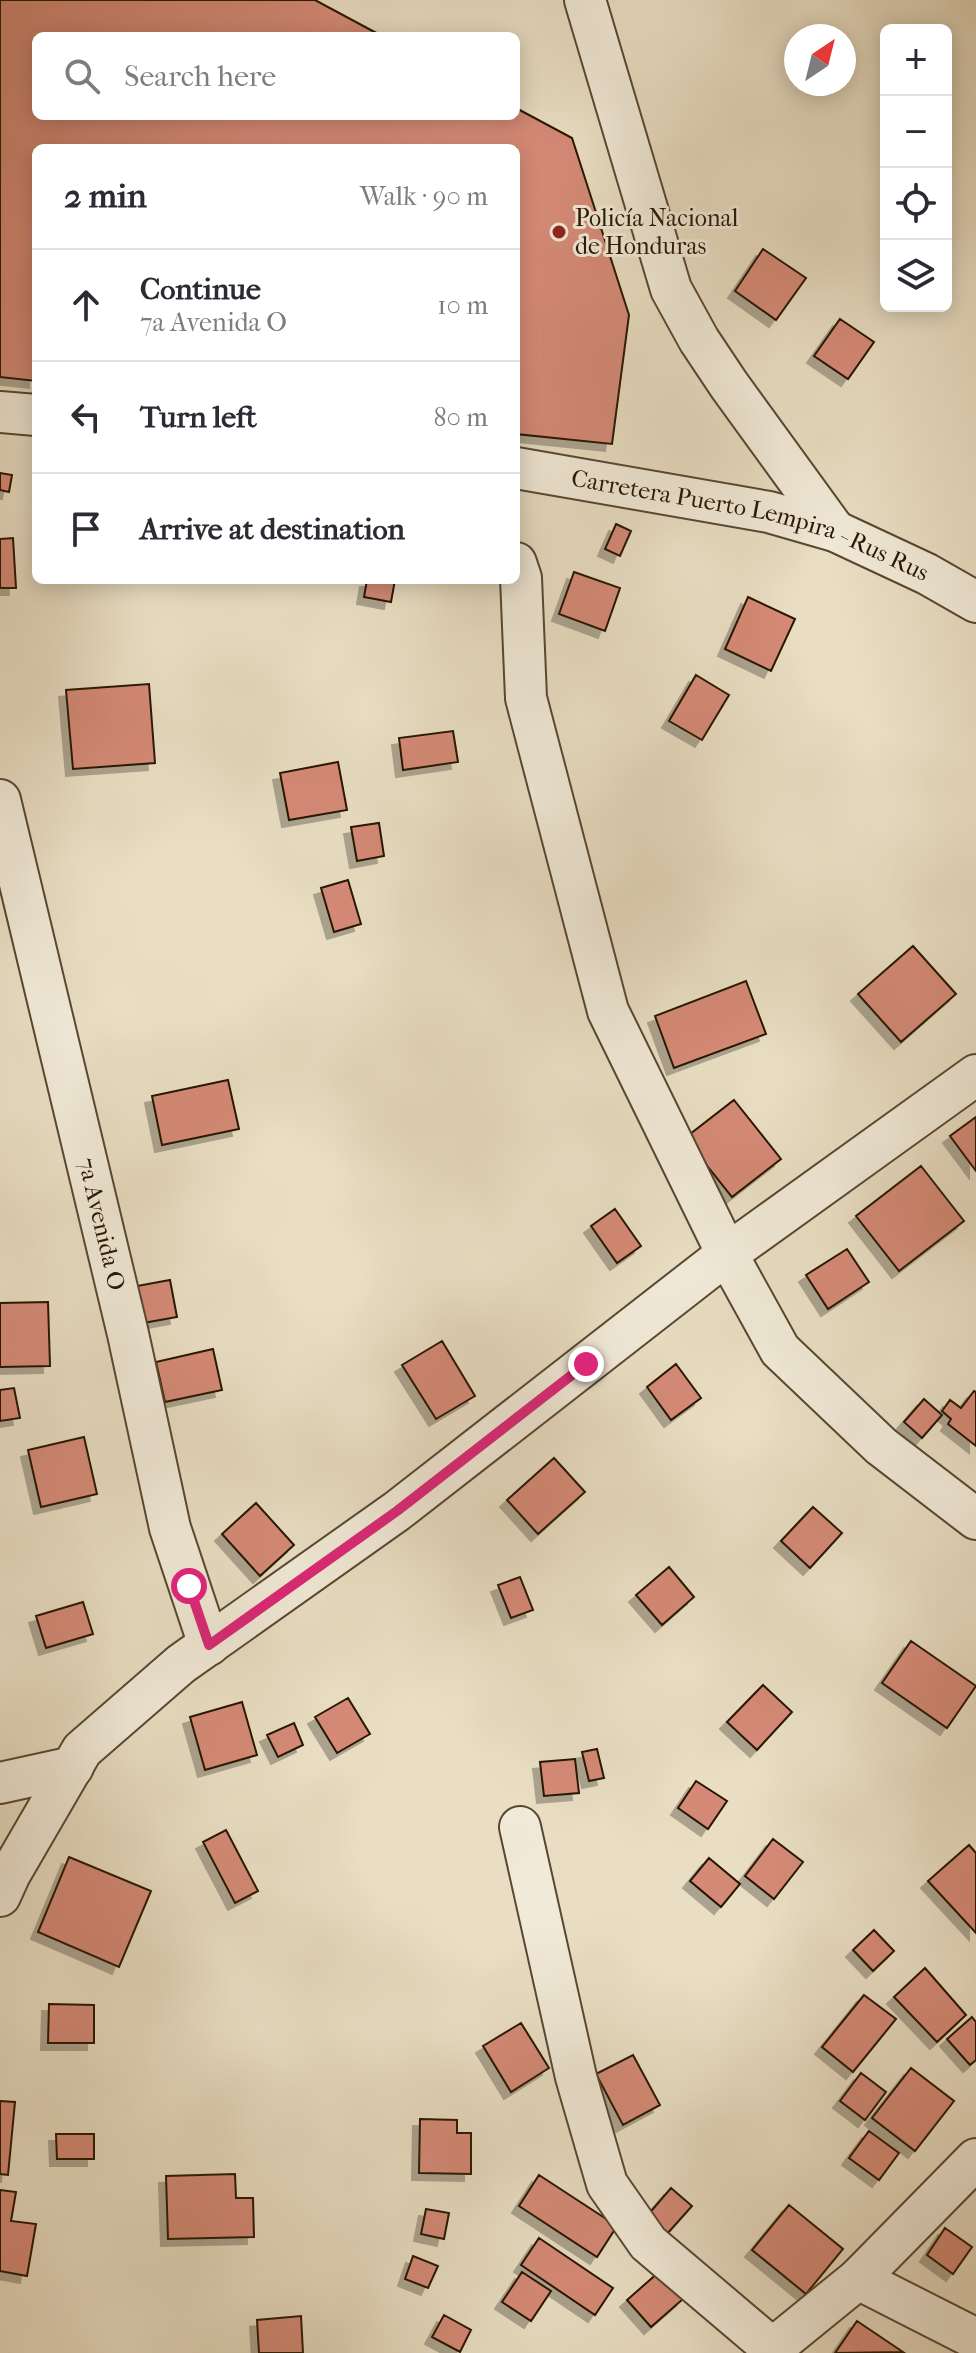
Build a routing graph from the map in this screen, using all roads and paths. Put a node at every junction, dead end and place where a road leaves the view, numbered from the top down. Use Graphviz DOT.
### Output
graph roads {
  1 [pos="585,0"];
  2 [pos="0,412"];
  3 [pos="32,415"];
  4 [pos="520,469"];
  5 [pos="835,531"];
  6 [pos="520,575"];
  7 [pos="976,602"];
  8 [pos="0,800"];
  9 [pos="976,1075"];
  10 [pos="727,1254"];
  11 [pos="976,1519"];
  12 [pos="209,1645"];
  13 [pos="73,1767"];
  14 [pos="0,1783"];
  15 [pos="520,1827"];
  16 [pos="0,1896"];
  17 [pos="976,2159"];
  18 [pos="858,2279"];
  19 [pos="976,2339"];
  20 [pos="770,2351"];
  1 -- 5 [label="street"];
  2 -- 3 [label="street"];
  4 -- 5 [label="street, Carretera Puerto Lempira - Rus Rus"];
  5 -- 7 [label="street, Carretera Puerto Lempira - Rus Rus"];
  6 -- 10 [label="street"];
  8 -- 12 [label="street, 7a Avenida O"];
  9 -- 10 [label="street"];
  10 -- 11 [label="street"];
  10 -- 12 [label="street"];
  12 -- 13 [label="street"];
  13 -- 14 [label="street"];
  13 -- 16 [label="street"];
  15 -- 20 [label="street"];
  17 -- 18 [label="street"];
  18 -- 19 [label="street"];
  18 -- 20 [label="street"];
}
